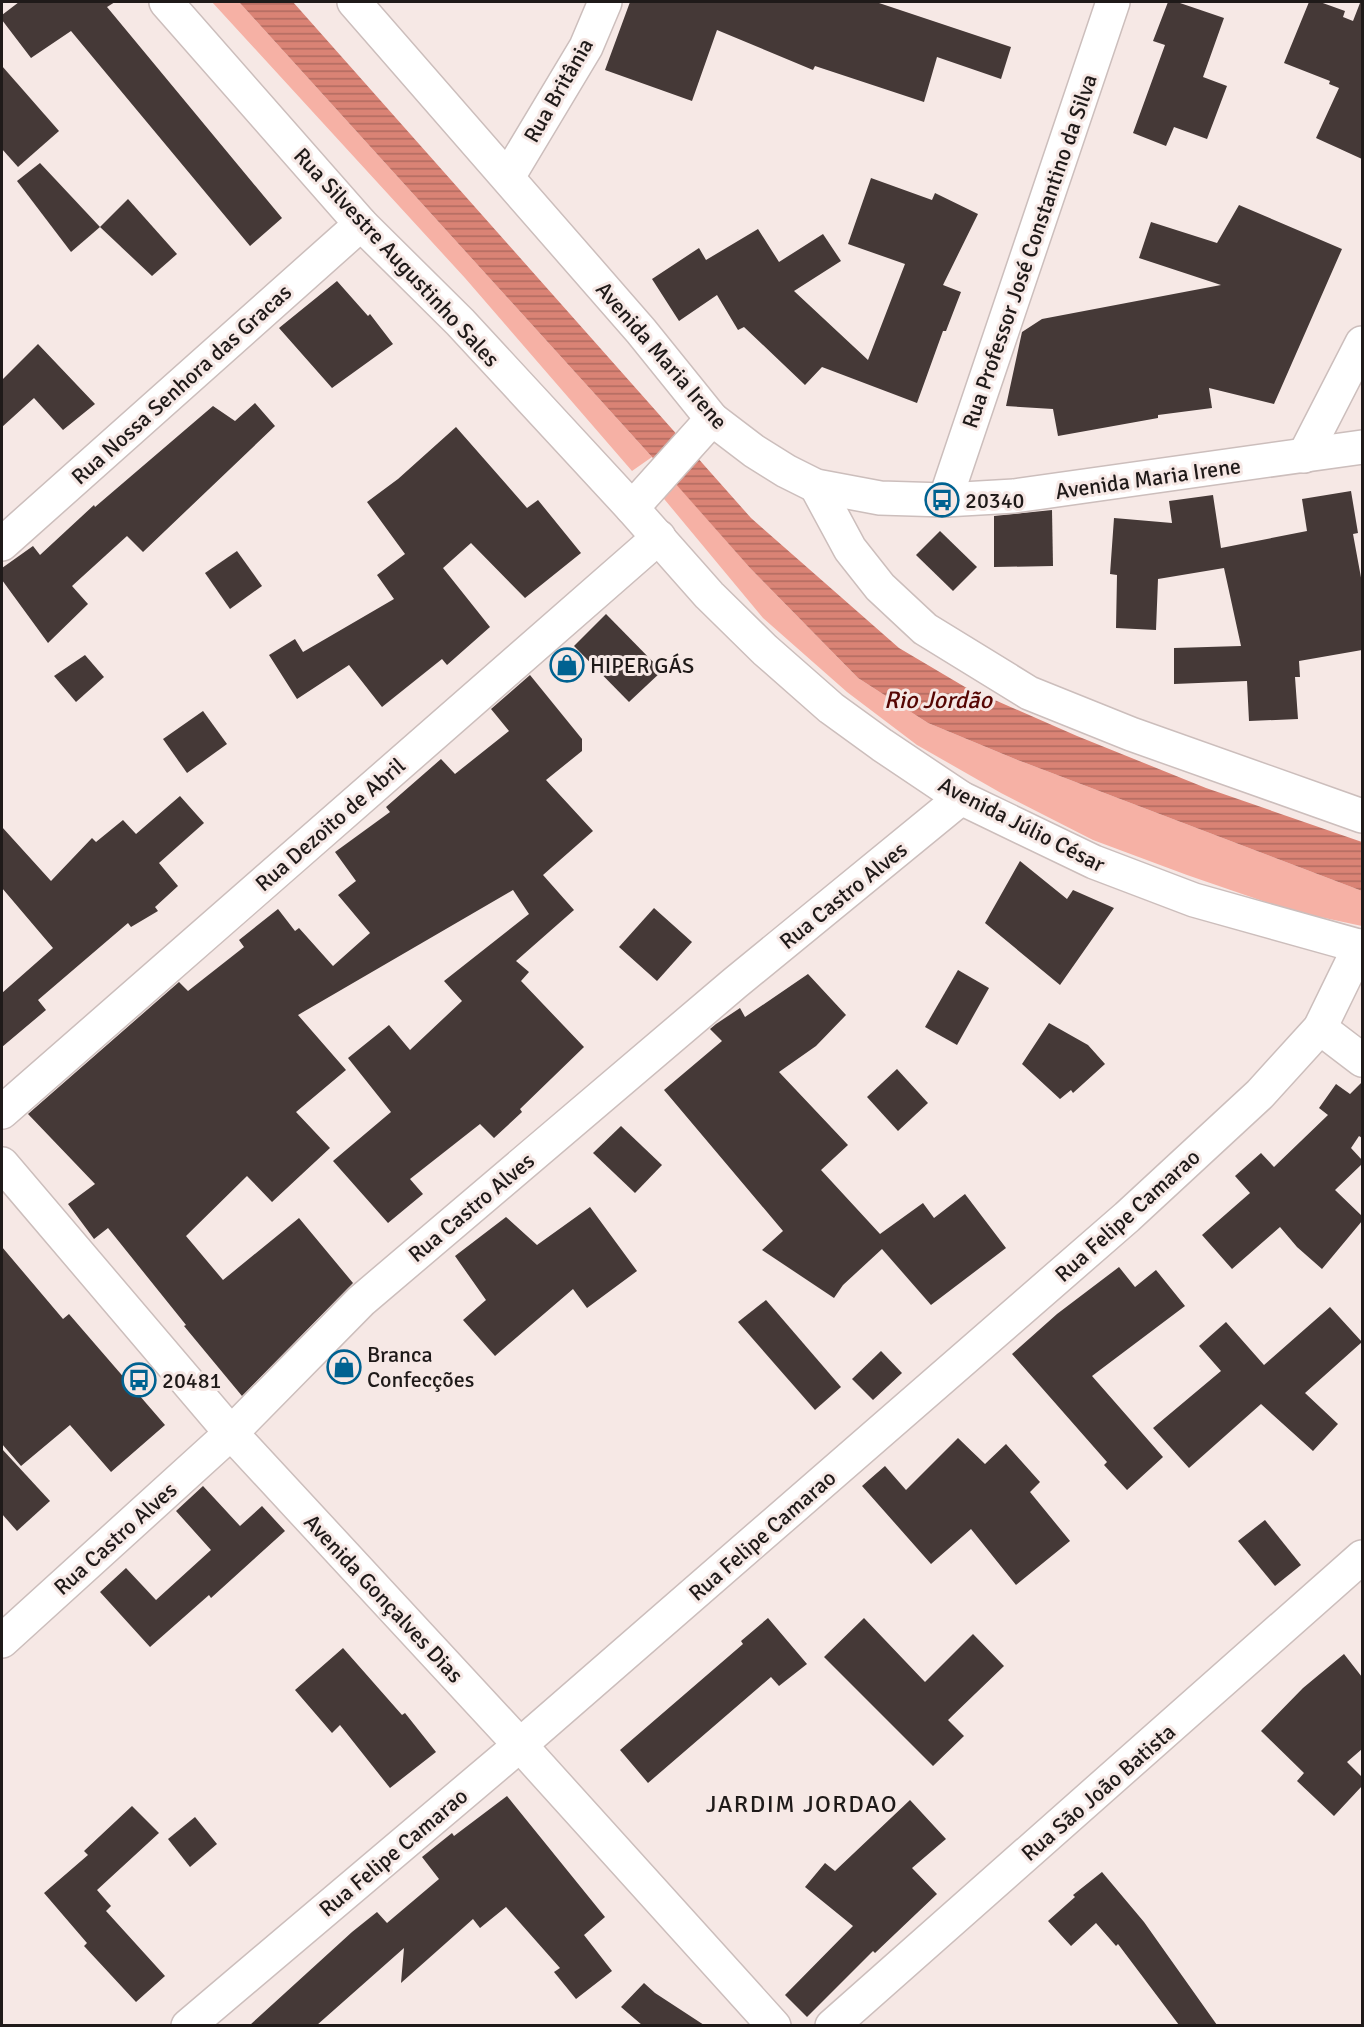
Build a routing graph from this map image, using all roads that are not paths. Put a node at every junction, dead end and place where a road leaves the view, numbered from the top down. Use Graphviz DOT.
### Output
graph roads {
  1 [pos="166,2"];
  2 [pos="354,2"];
  3 [pos="605,2"];
  4 [pos="1113,2"];
  5 [pos="508,177"];
  6 [pos="361,224"];
  7 [pos="1362,343"];
  8 [pos="707,425"];
  9 [pos="1362,447"];
  10 [pos="1304,456"];
  11 [pos="816,486"];
  12 [pos="945,500"];
  13 [pos="638,503"];
  14 [pos="658,537"];
  15 [pos="2,544"];
  16 [pos="961,798"];
  17 [pos="1362,816"];
  18 [pos="1361,946"];
  19 [pos="1320,1028"];
  20 [pos="1362,1060"];
  21 [pos="2,1112"];
  22 [pos="2,1164"];
  23 [pos="231,1433"];
  24 [pos="1362,1557"];
  25 [pos="2,1641"];
  26 [pos="520,1745"];
  27 [pos="188,2025"];
  28 [pos="774,2025"];
  29 [pos="832,2025"];
  1 -- 6 [label="street, Rua Silvestre Augustinho Sales"];
  2 -- 5 [label="street, Avenida Maria Irene"];
  3 -- 5 [label="street, Rua Britânia"];
  4 -- 12 [label="street, Rua Professor José Constantino da Silva"];
  5 -- 8 [label="street, Avenida Maria Irene"];
  6 -- 13 [label="street, Rua Silvestre Augustinho Sales"];
  6 -- 15 [label="street, Rua Nossa Senhora das Gracas"];
  7 -- 10 [label="street"];
  8 -- 11 [label="street, Avenida Maria Irene"];
  8 -- 13 [label="street"];
  9 -- 10 [label="street, Avenida Maria Irene"];
  10 -- 12 [label="street, Avenida Maria Irene"];
  11 -- 12 [label="street, Avenida Maria Irene"];
  11 -- 17 [label="street"];
  13 -- 14 [label="street, Avenida Júlio César"];
  14 -- 16 [label="street, Avenida Júlio César"];
  14 -- 21 [label="street, Rua Dezoito de Abril"];
  16 -- 18 [label="street, Avenida Júlio César"];
  16 -- 23 [label="street, Rua Castro Alves"];
  18 -- 19 [label="street, Rua Felipe Camarao"];
  19 -- 20 [label="street"];
  19 -- 26 [label="street, Rua Felipe Camarao"];
  22 -- 23 [label="street, Avenida Gonçalves Dias"];
  23 -- 25 [label="street, Rua Castro Alves"];
  23 -- 26 [label="street, Avenida Gonçalves Dias"];
  24 -- 29 [label="street, Rua São João Batista"];
  26 -- 27 [label="street, Rua Felipe Camarao"];
  26 -- 28 [label="street, Avenida Gonçalves Dias"];
}
